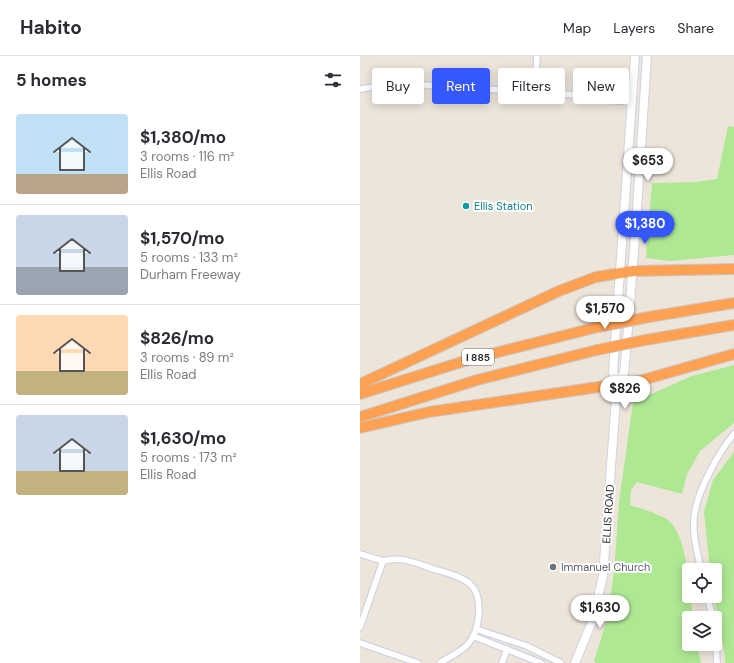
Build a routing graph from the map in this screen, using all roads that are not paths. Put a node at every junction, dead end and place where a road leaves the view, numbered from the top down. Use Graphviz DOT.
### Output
graph roads {
  1 [pos="537,56"];
  2 [pos="635,56"];
  3 [pos="641,56"];
  4 [pos="647,56"];
  5 [pos="536,68"];
  6 [pos="360,89"];
  7 [pos="498,90"];
  8 [pos="565,94"];
  9 [pos="632,98"];
  10 [pos="644,99"];
  11 [pos="640,145"];
  12 [pos="734,269"];
  13 [pos="633,271"];
  14 [pos="619,273"];
  15 [pos="734,303"];
  16 [pos="734,325"];
  17 [pos="734,354"];
  18 [pos="360,384"];
  19 [pos="617,384"];
  20 [pos="360,394"];
  21 [pos="360,417"];
  22 [pos="360,428"];
  23 [pos="734,434"];
  24 [pos="360,554"];
  25 [pos="383,561"];
  26 [pos="700,563"];
  27 [pos="360,627"];
  28 [pos="476,629"];
  29 [pos="473,636"];
  30 [pos="360,643"];
  31 [pos="507,649"];
  32 [pos="716,651"];
  33 [pos="418,663"];
  34 [pos="440,663"];
  35 [pos="502,663"];
  36 [pos="541,663"];
  37 [pos="560,663"];
  38 [pos="575,663"];
  39 [pos="717,663"];
  1 -- 5 [label="street"];
  2 -- 9 [label="main road, ELLIS ROAD"];
  3 -- 10 [label="main road"];
  4 -- 10 [label="main road, ELLIS ROAD"];
  6 -- 7 [label="street"];
  8 -- 9 [label="street"];
  9 -- 11 [label="main road"];
  9 -- 14 [label="main road, ELLIS ROAD"];
  10 -- 11 [label="main road, ELLIS ROAD"];
  11 -- 13 [label="main road, ELLIS ROAD"];
  12 -- 13 [label="highway"];
  13 -- 14 [label="highway"];
  13 -- 19 [label="main road, ELLIS ROAD"];
  14 -- 18 [label="highway"];
  14 -- 19 [label="main road, ELLIS ROAD"];
  15 -- 20 [label="highway, I 885, bridge"];
  16 -- 21 [label="highway, I 885, bridge"];
  17 -- 19 [label="highway"];
  19 -- 22 [label="highway"];
  19 -- 38 [label="main road, ELLIS ROAD"];
  23 -- 26 [label="street"];
  24 -- 25 [label="street"];
  25 -- 27 [label="street"];
  25 -- 28 [label="street"];
  28 -- 29 [label="street"];
  28 -- 37 [label="street"];
  29 -- 31 [label="street"];
  29 -- 34 [label="street"];
  30 -- 33 [label="street"];
  31 -- 35 [label="street"];
  31 -- 36 [label="street"];
  32 -- 39 [label="street"];
}
